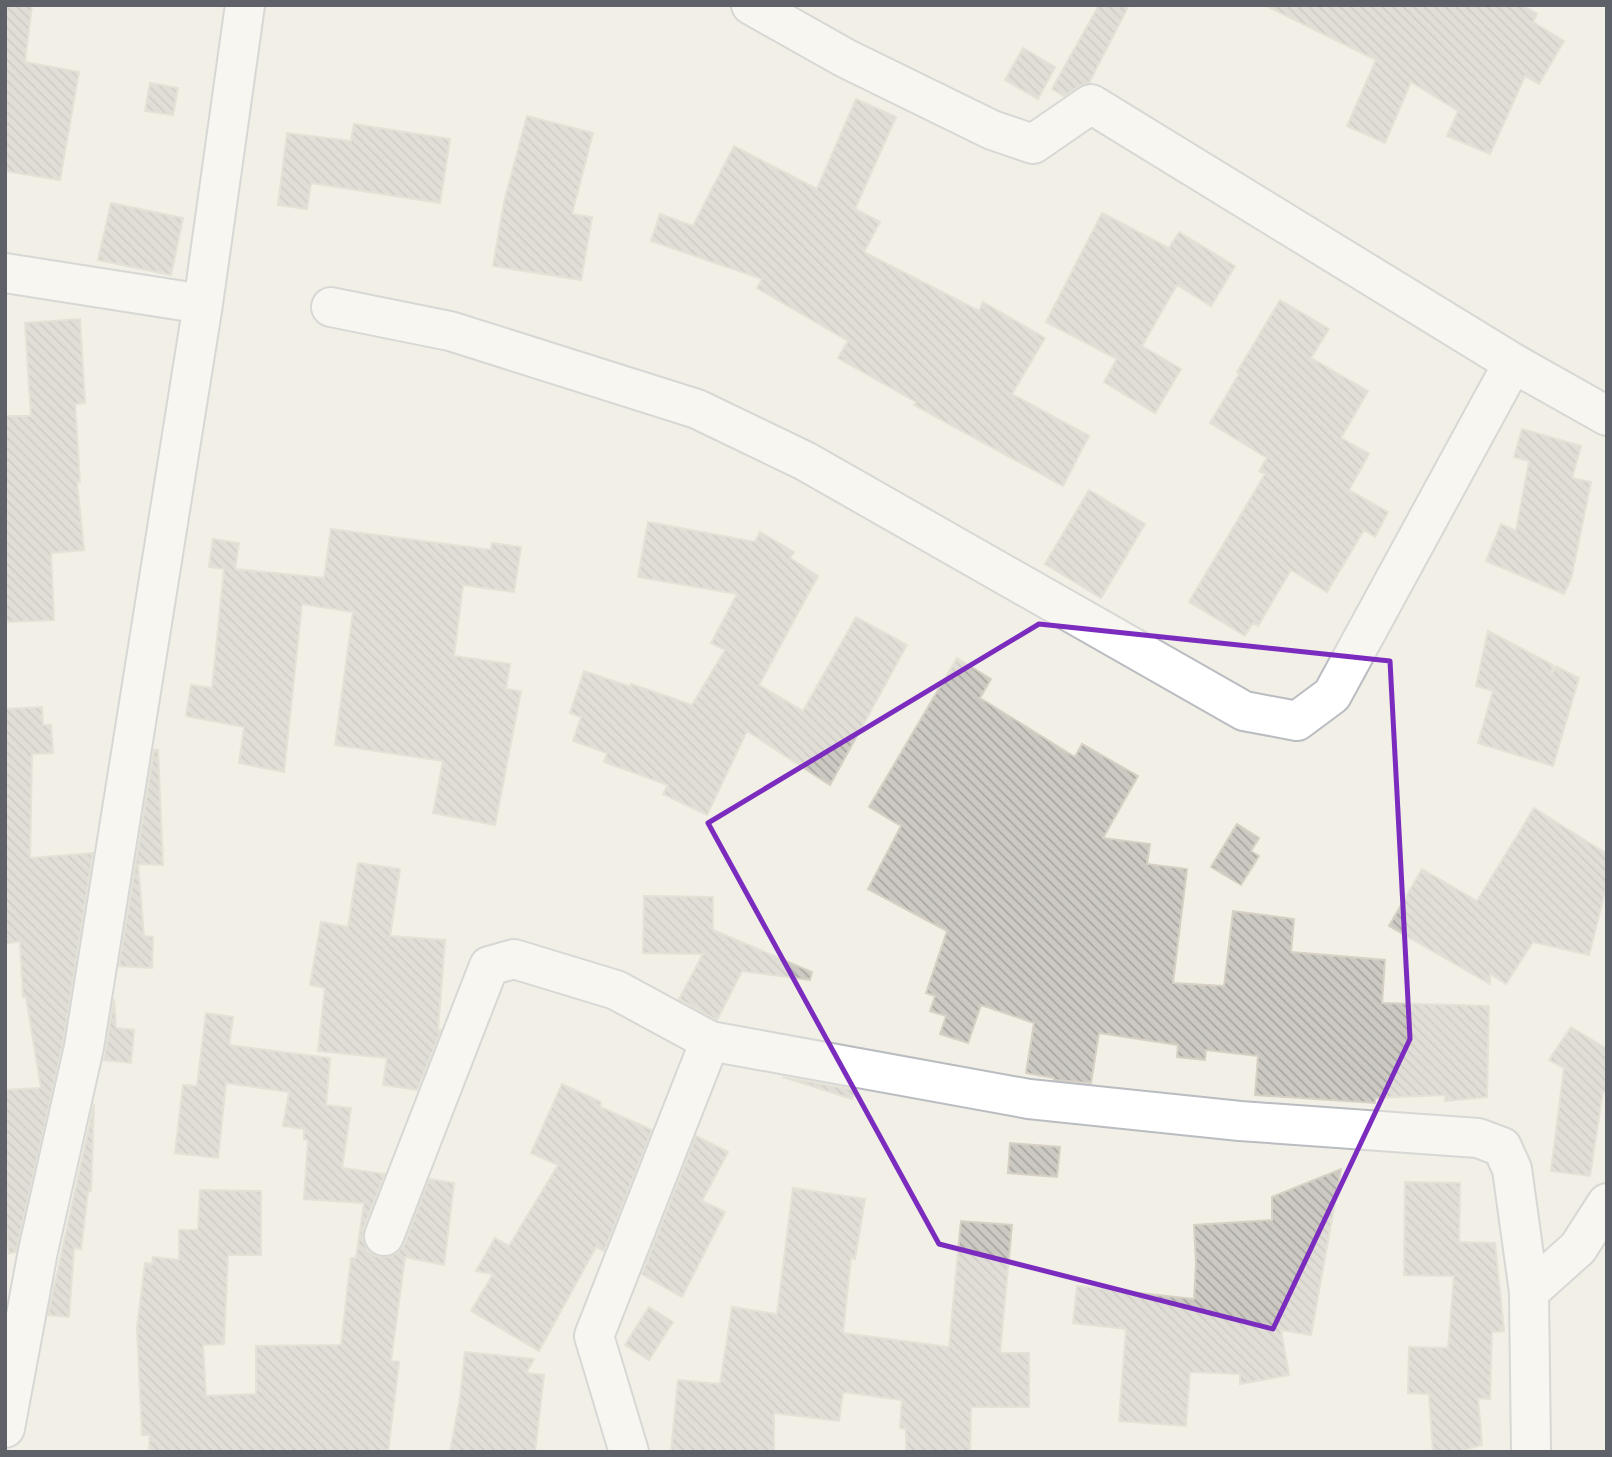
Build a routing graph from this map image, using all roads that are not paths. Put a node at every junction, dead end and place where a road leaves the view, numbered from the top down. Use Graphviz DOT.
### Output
graph roads {
  1 [pos="245,5"];
  2 [pos="751,5"];
  3 [pos="5,273"];
  4 [pos="203,304"];
  5 [pos="331,307"];
  6 [pos="1513,363"];
  7 [pos="1607,416"];
  8 [pos="710,1041"];
  9 [pos="1607,1203"];
  10 [pos="384,1236"];
  11 [pos="22,1252"];
  12 [pos="1529,1292"];
  13 [pos="5,1428"];
  14 [pos="629,1452"];
  15 [pos="1531,1452"];
  1 -- 4 [label="street"];
  2 -- 6 [label="street"];
  3 -- 4 [label="street"];
  4 -- 11 [label="street"];
  5 -- 6 [label="street"];
  6 -- 7 [label="street"];
  8 -- 10 [label="street"];
  8 -- 12 [label="street"];
  8 -- 14 [label="street"];
  9 -- 12 [label="street"];
  11 -- 13 [label="street"];
  12 -- 15 [label="street"];
}
